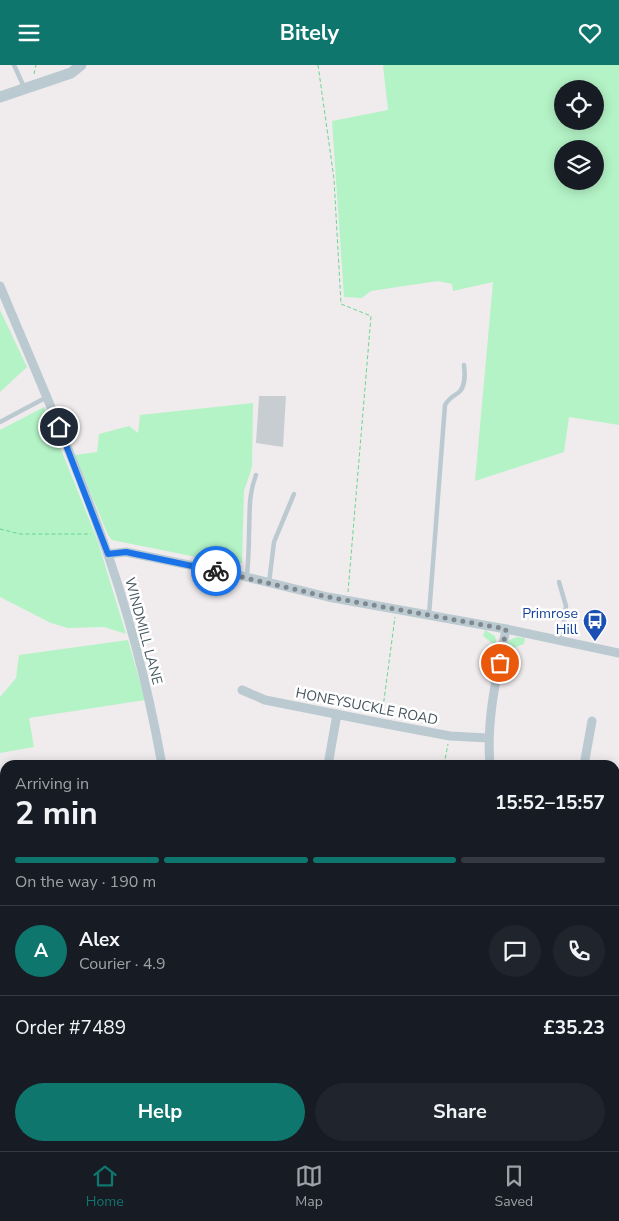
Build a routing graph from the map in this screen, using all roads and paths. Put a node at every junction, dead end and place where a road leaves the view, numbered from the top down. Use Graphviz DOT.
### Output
graph roads {
  1 [pos="14,65"];
  2 [pos="81,65"];
  3 [pos="318,65"];
  4 [pos="24,89"];
  5 [pos="0,97"];
  6 [pos="0,286"];
  7 [pos="464,365"];
  8 [pos="46,397"];
  9 [pos="0,422"];
  10 [pos="256,475"];
  11 [pos="294,494"];
  12 [pos="0,529"];
  13 [pos="101,533"];
  14 [pos="108,554"];
  15 [pos="247,577"];
  16 [pos="559,582"];
  17 [pos="269,583"];
  18 [pos="347,600"];
  19 [pos="396,610"];
  20 [pos="429,616"];
  21 [pos="506,629"];
  22 [pos="562,641"];
  23 [pos="619,653"];
  24 [pos="242,690"];
  25 [pos="337,714"];
  26 [pos="592,721"];
  27 [pos="381,723"];
  28 [pos="488,738"];
  29 [pos="449,741"];
  30 [pos="161,760"];
  31 [pos="329,760"];
  32 [pos="445,760"];
  33 [pos="490,760"];
  34 [pos="585,760"];
  1 -- 4 [label="lane"];
  2 -- 4 [label="street"];
  3 -- 18 [label="path"];
  4 -- 5 [label="street"];
  6 -- 8 [label="street, WINDMILL LANE"];
  7 -- 20 [label="lane"];
  8 -- 9 [label="lane"];
  8 -- 13 [label="street, WINDMILL LANE"];
  10 -- 15 [label="lane"];
  11 -- 17 [label="lane"];
  12 -- 13 [label="path"];
  13 -- 14 [label="street, WINDMILL LANE"];
  14 -- 15 [label="street"];
  14 -- 30 [label="street, WINDMILL LANE"];
  15 -- 17 [label="street"];
  16 -- 22 [label="lane"];
  17 -- 18 [label="street"];
  18 -- 19 [label="street"];
  19 -- 20 [label="street"];
  19 -- 27 [label="path"];
  20 -- 21 [label="street"];
  21 -- 22 [label="street"];
  21 -- 28 [label="street"];
  22 -- 23 [label="street"];
  24 -- 25 [label="street, HONEYSUCKLE ROAD"];
  25 -- 27 [label="street, HONEYSUCKLE ROAD"];
  25 -- 31 [label="street"];
  26 -- 34 [label="street"];
  27 -- 28 [label="street, HONEYSUCKLE ROAD"];
  28 -- 33 [label="street"];
  29 -- 32 [label="path"];
}
